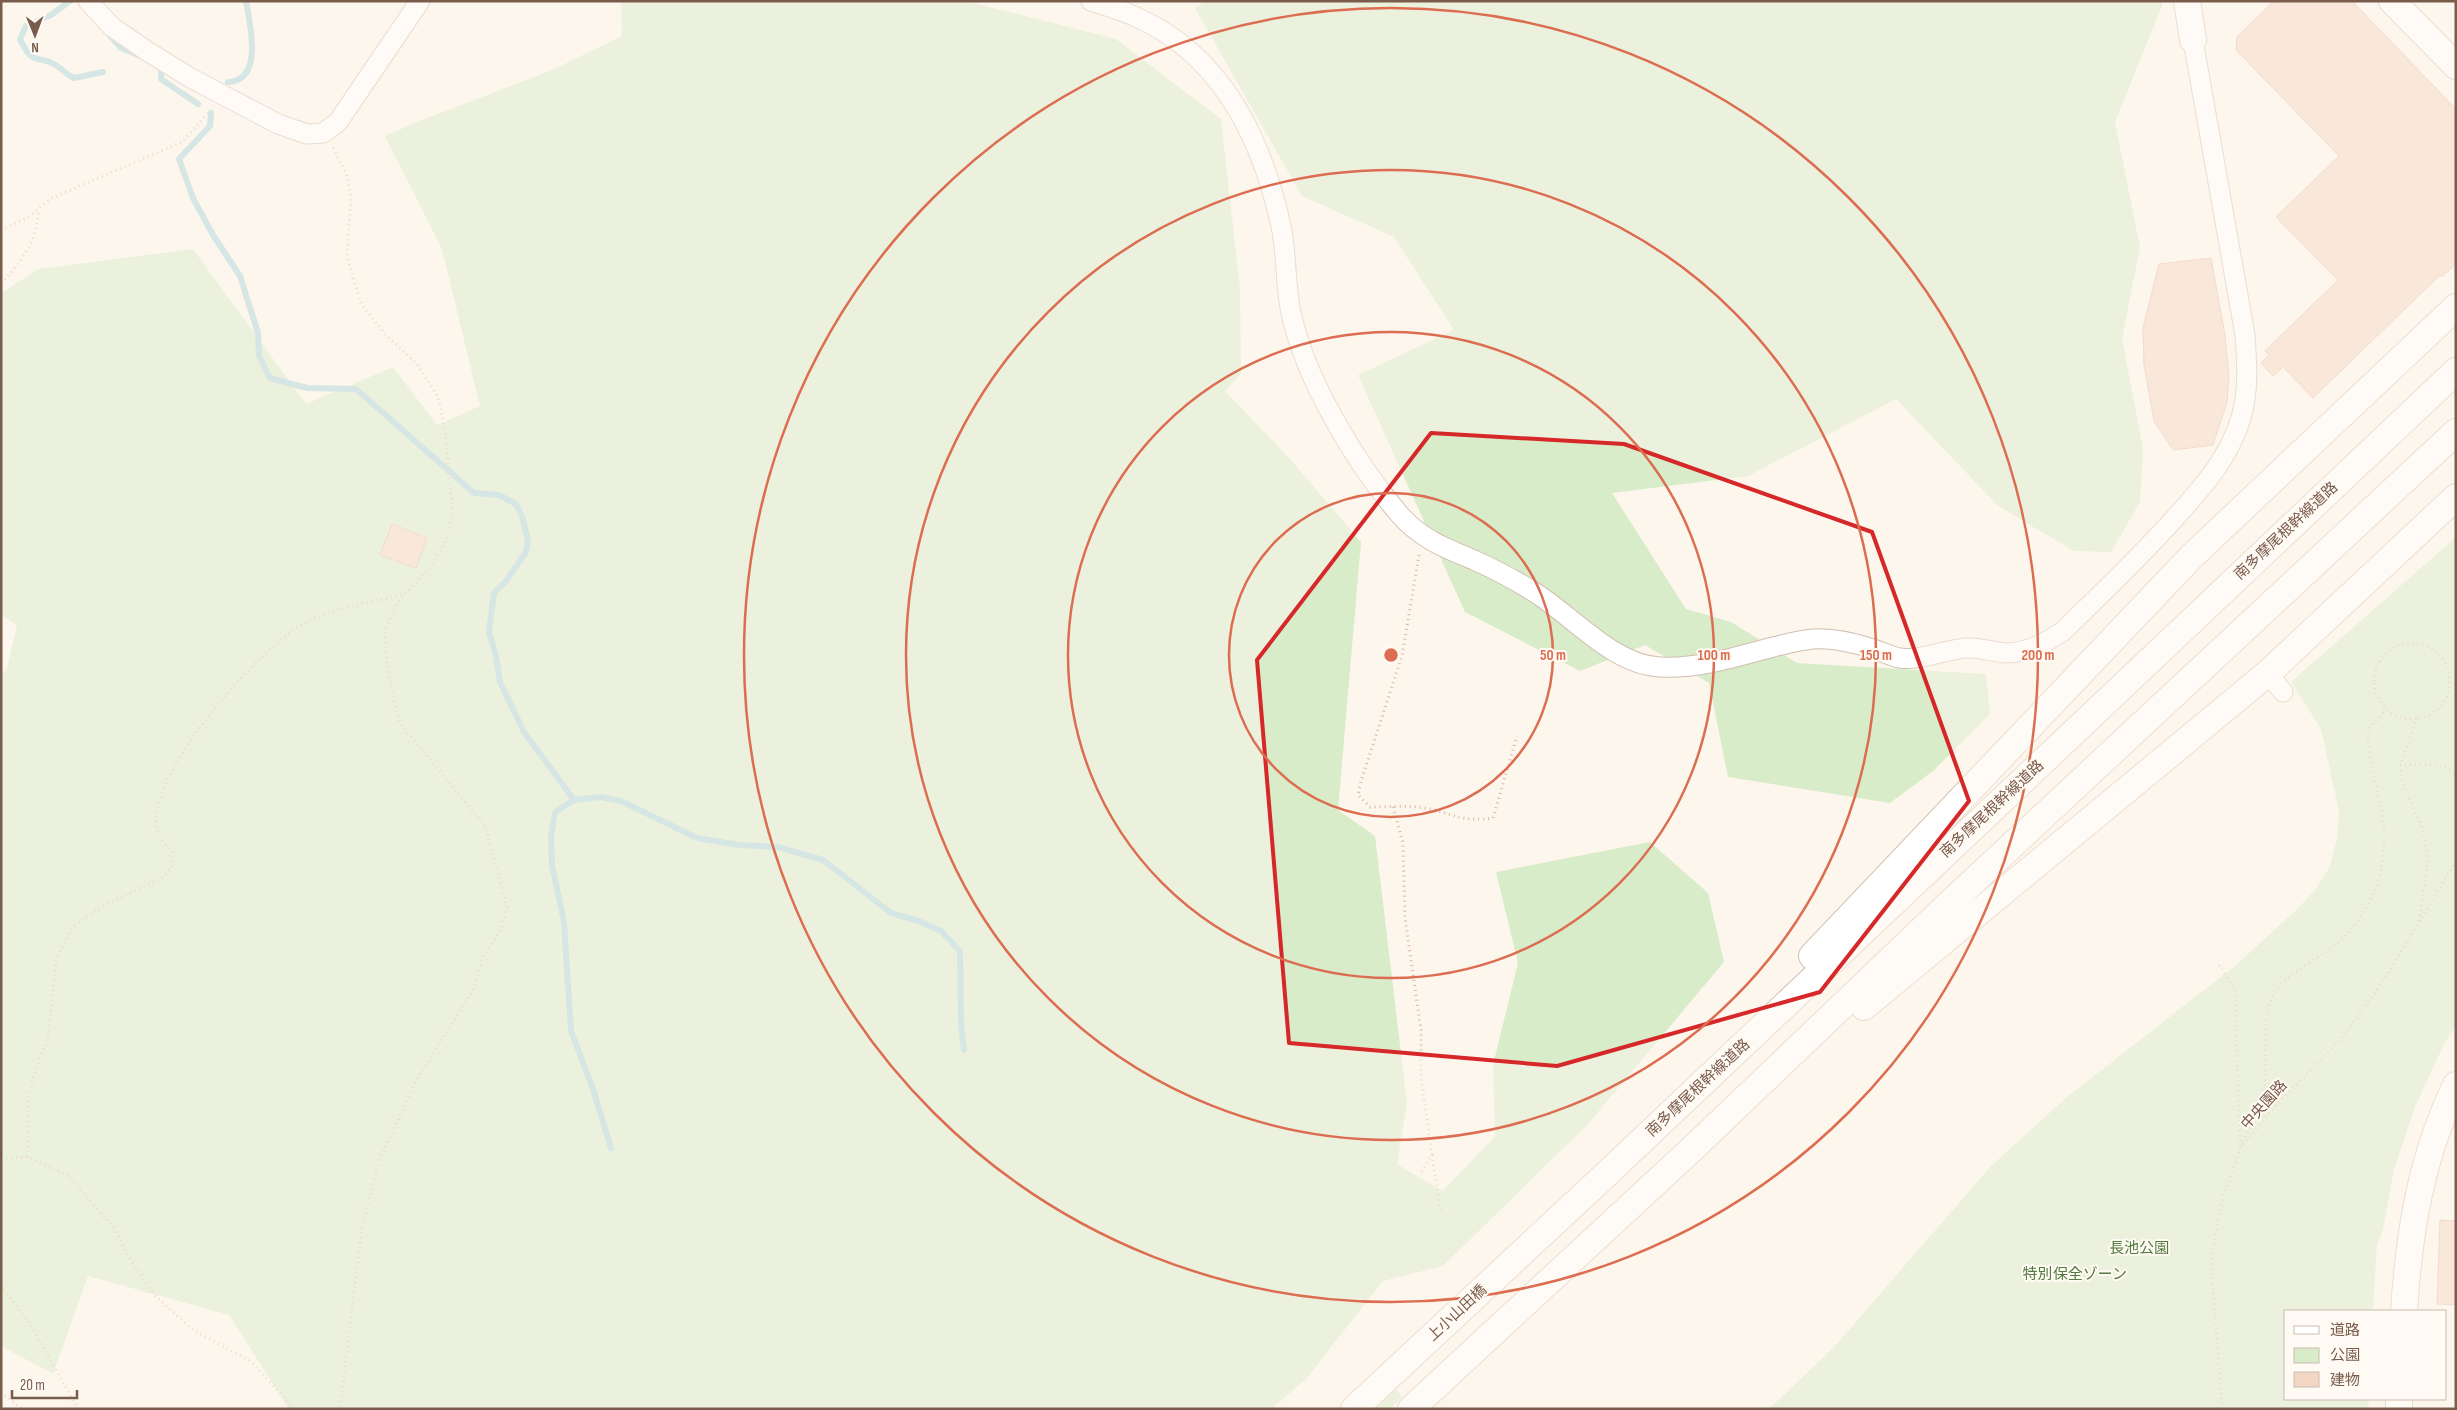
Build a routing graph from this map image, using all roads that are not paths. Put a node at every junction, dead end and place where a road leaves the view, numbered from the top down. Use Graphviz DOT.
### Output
graph roads {
  1 [pos="88,1"];
  2 [pos="420,1"];
  3 [pos="1092,1"];
  4 [pos="2187,1"];
  5 [pos="2392,1"];
  6 [pos="2193,40"];
  7 [pos="2456,66"];
  8 [pos="2456,307"];
  9 [pos="2456,371"];
  10 [pos="2456,432"];
  11 [pos="2456,497"];
  12 [pos="2456,1085"];
  13 [pos="1692,1149"];
  14 [pos="1598,1182"];
  15 [pos="1527,1247"];
  16 [pos="2404,1310"];
  17 [pos="1412,1408"];
  18 [pos="1354,1409"];
  1 -- 2 [label="street"];
  3 -- 6 [label="street"];
  4 -- 6 [label="main road"];
  5 -- 7 [label="main road"];
  8 -- 14 [label="main road"];
  9 -- 14 [label="main road, 南多摩尾根幹線道路"];
  10 -- 13 [label="main road"];
  11 -- 13 [label="main road"];
  12 -- 16 [label="main road"];
  13 -- 17 [label="main road"];
  14 -- 15 [label="main road, 南多摩尾根幹線道路"];
  15 -- 18 [label="main road, 上小山田橋"];
}
